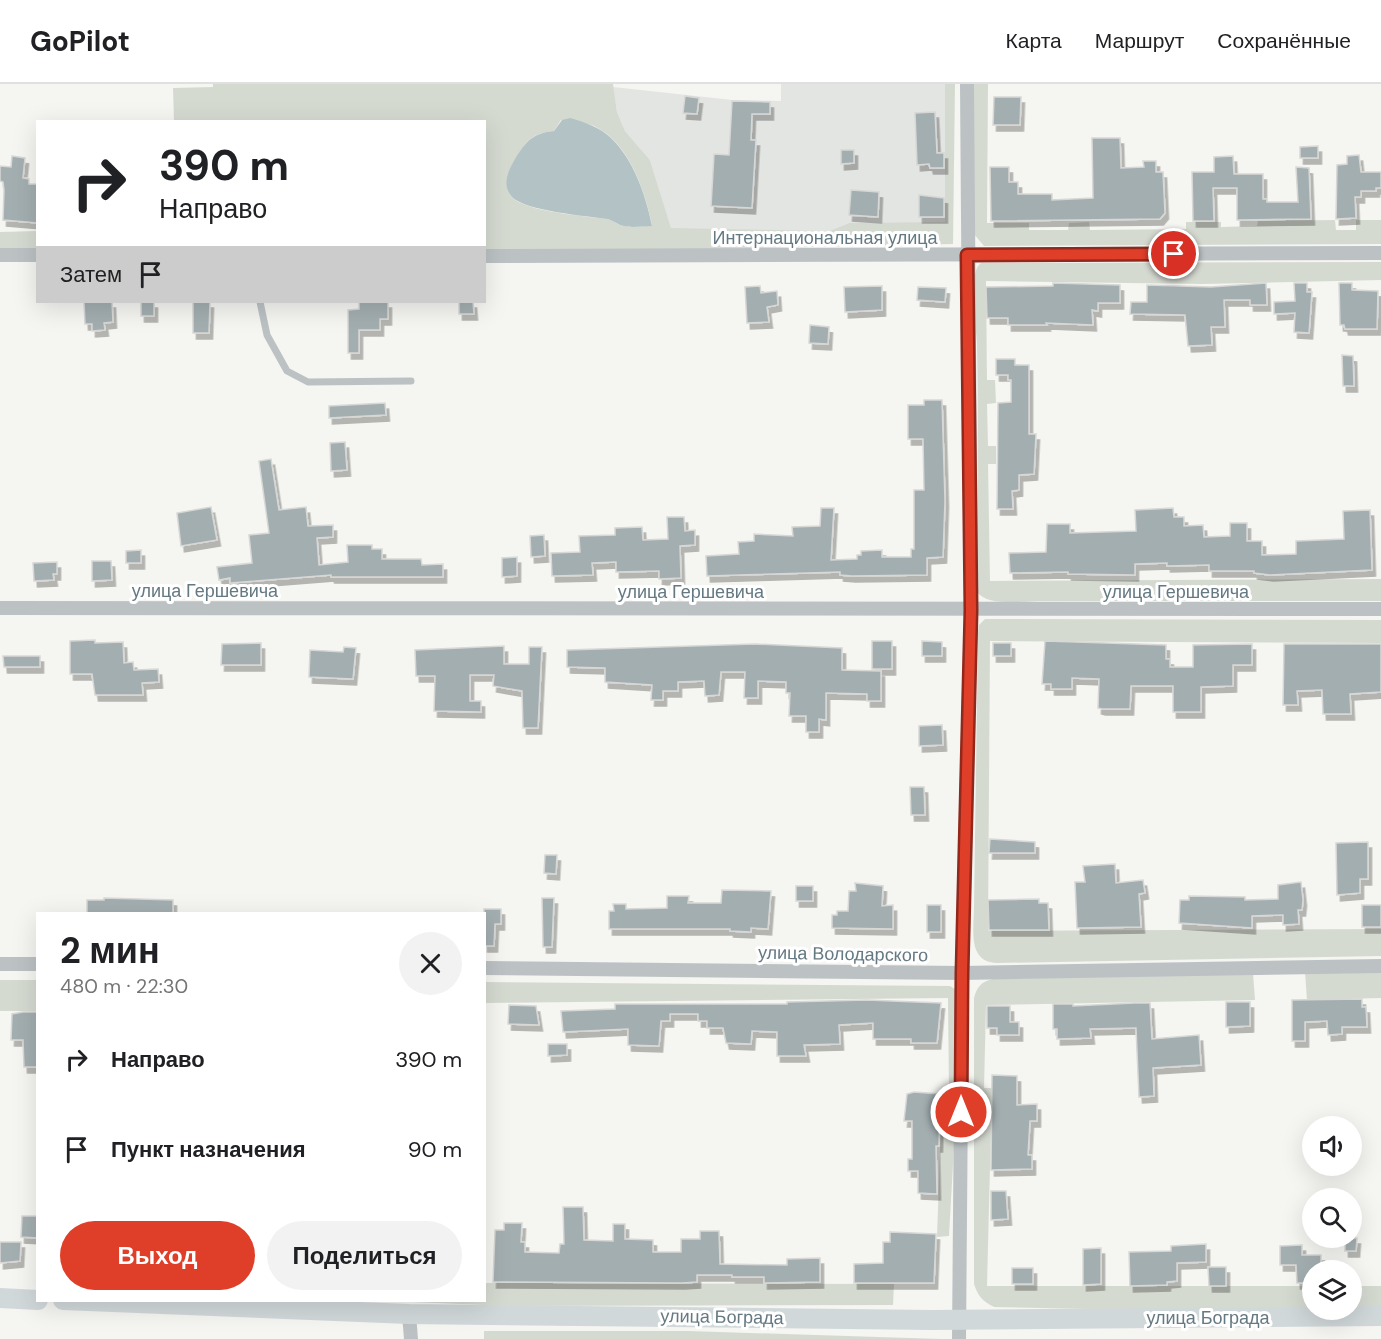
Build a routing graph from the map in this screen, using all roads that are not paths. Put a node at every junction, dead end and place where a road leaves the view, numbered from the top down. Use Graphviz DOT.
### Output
graph roads {
  1 [pos="967,84"];
  2 [pos="1381,253"];
  3 [pos="0,255"];
  4 [pos="36,255"];
  5 [pos="967,255"];
  6 [pos="486,256"];
  7 [pos="260,303"];
  8 [pos="411,381"];
  9 [pos="0,608"];
  10 [pos="1381,609"];
  11 [pos="971,610"];
  12 [pos="0,964"];
  13 [pos="36,964"];
  14 [pos="1381,966"];
  15 [pos="486,968"];
  16 [pos="962,973"];
  17 [pos="0,1298"];
  18 [pos="36,1299"];
  19 [pos="112,1302"];
  20 [pos="409,1314"];
  21 [pos="1381,1317"];
  22 [pos="960,1319"];
  23 [pos="411,1339"];
  24 [pos="959,1339"];
  1 -- 5 [label="street"];
  2 -- 5 [label="street, Интернациональная улица"];
  3 -- 4 [label="street"];
  5 -- 6 [label="street, Интернациональная улица"];
  5 -- 11 [label="street"];
  7 -- 8 [label="lane"];
  9 -- 11 [label="street, улица Гершевича"];
  10 -- 11 [label="street, улица Гершевича"];
  11 -- 16 [label="street"];
  12 -- 13 [label="street"];
  14 -- 16 [label="street, улица Володарского"];
  15 -- 16 [label="street, улица Володарского"];
  16 -- 22 [label="street"];
  17 -- 18 [label="street"];
  19 -- 20 [label="street, улица Бограда"];
  20 -- 22 [label="street, улица Бограда"];
  20 -- 23 [label="street"];
  21 -- 22 [label="street, улица Бограда"];
  22 -- 24 [label="street"];
}
